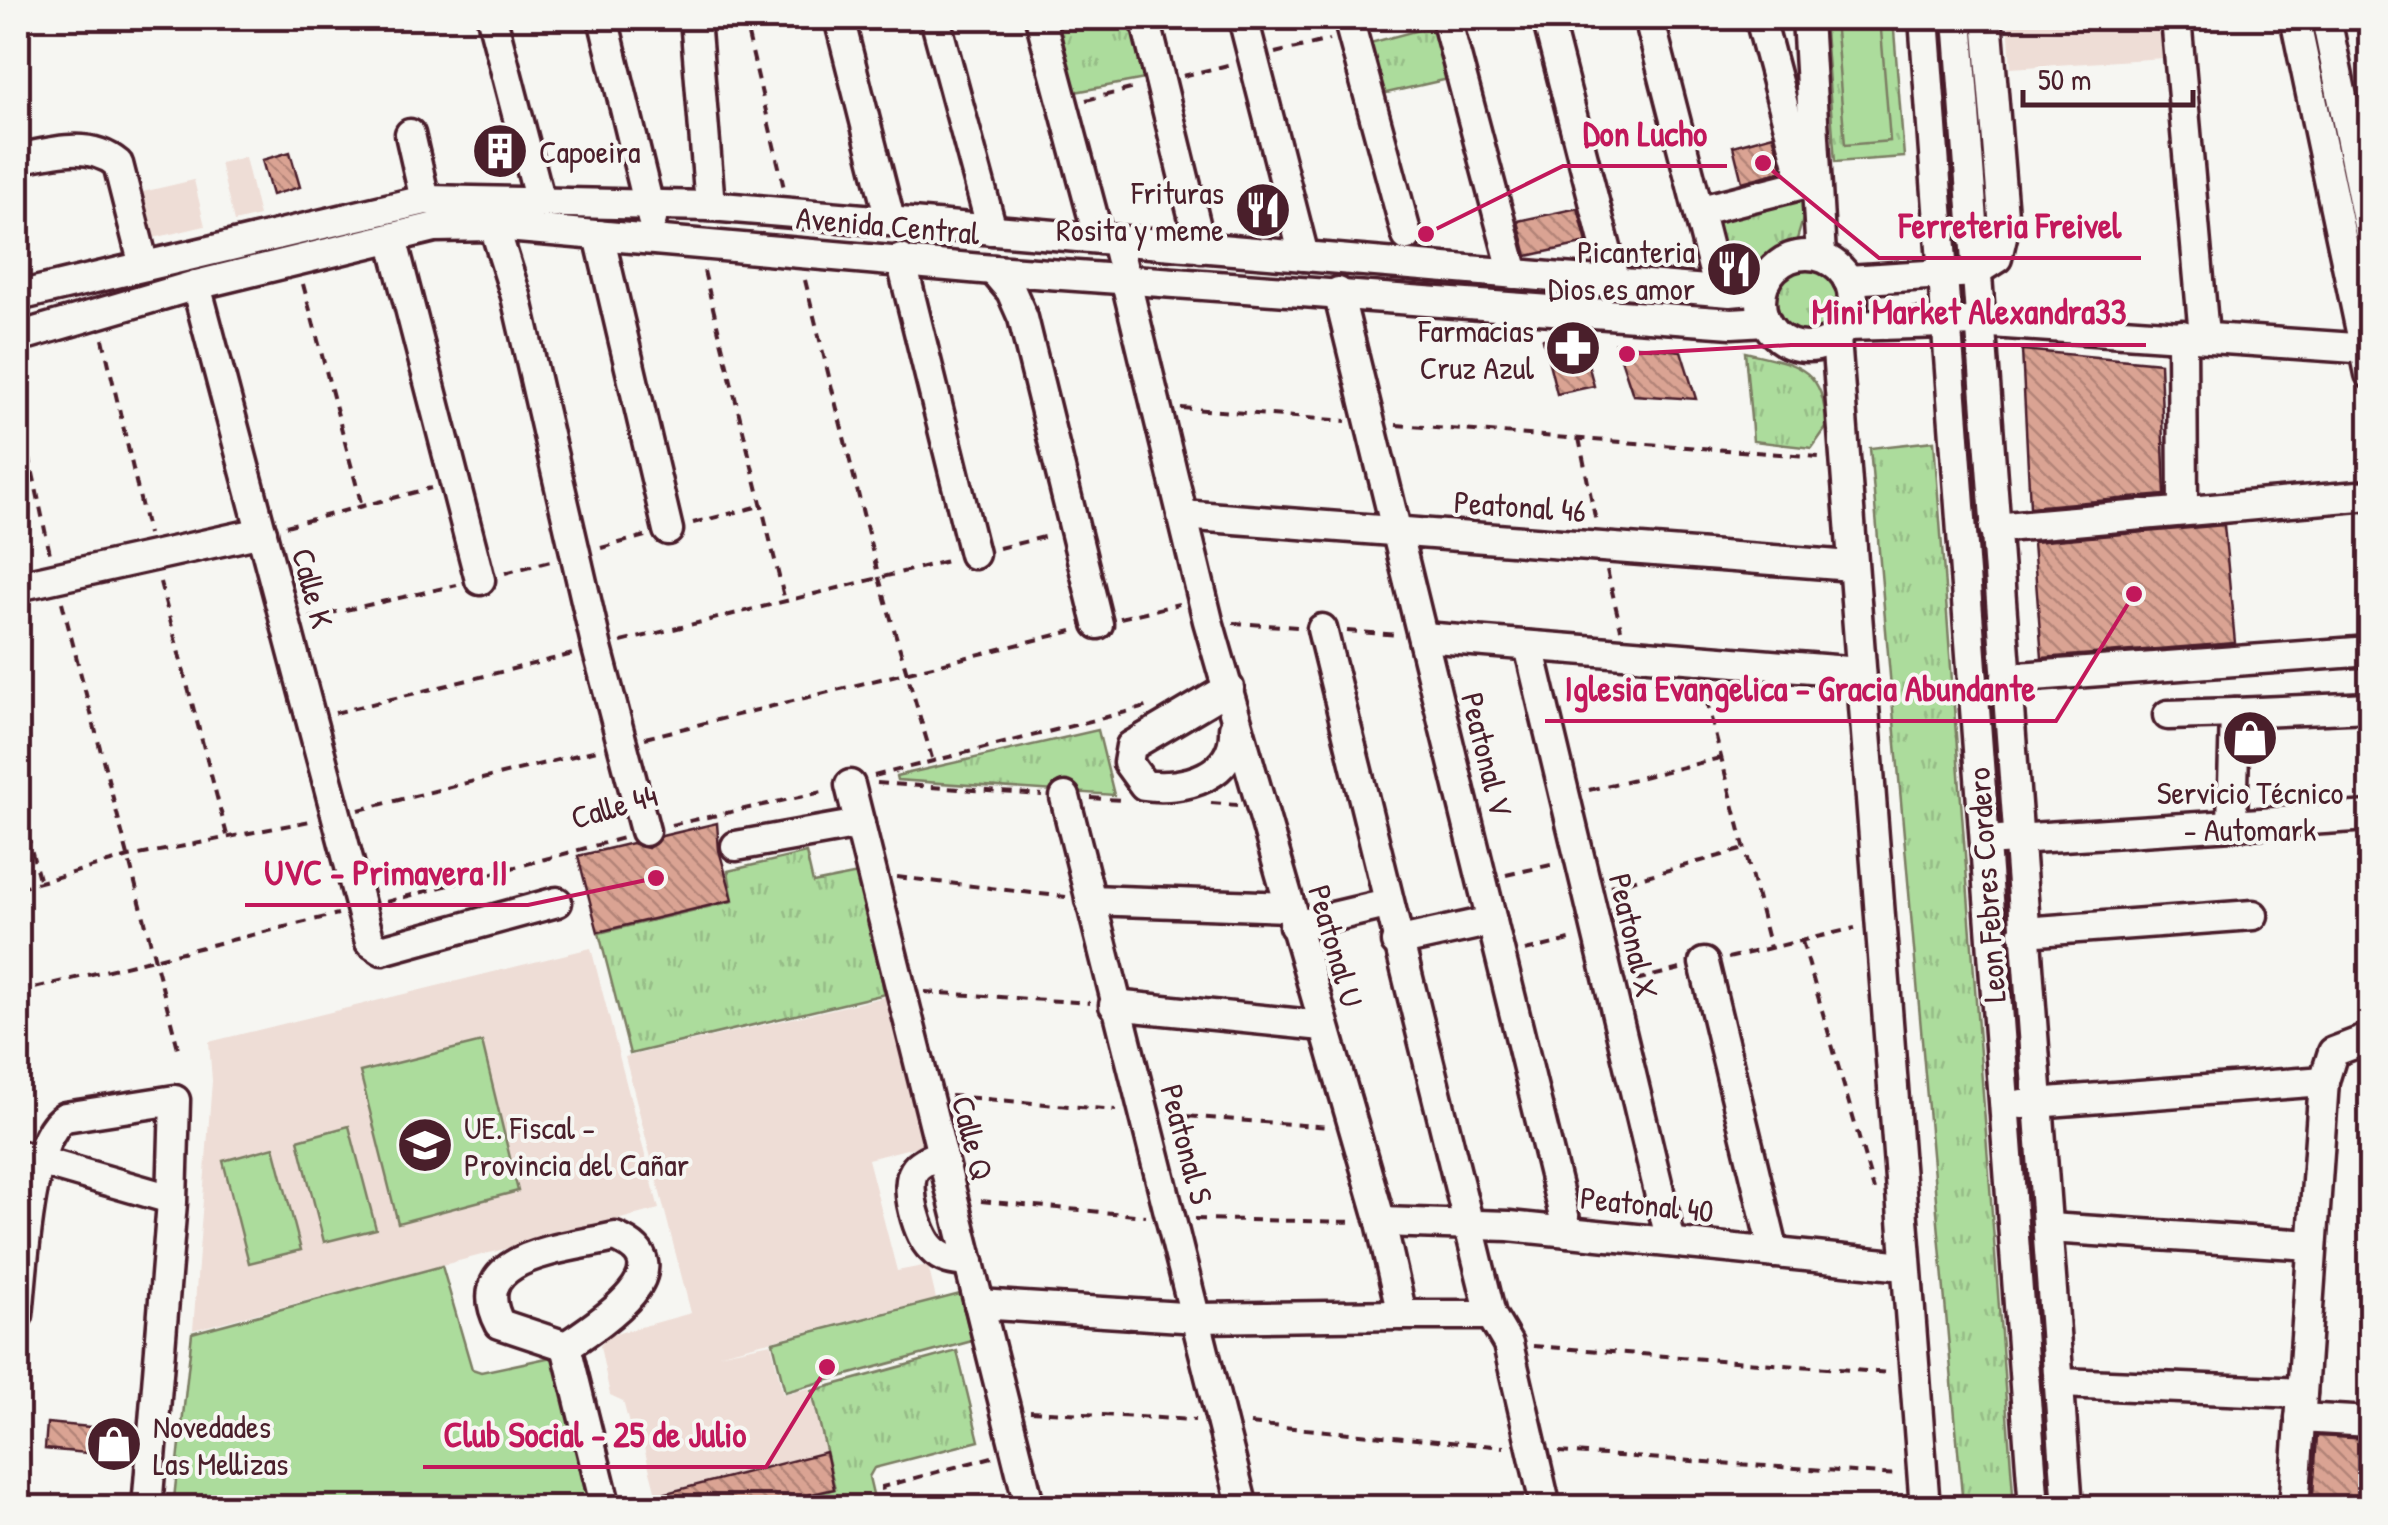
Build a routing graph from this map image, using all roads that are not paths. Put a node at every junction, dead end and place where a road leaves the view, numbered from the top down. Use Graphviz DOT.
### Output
graph roads {
  1 [pos="492,18"];
  2 [pos="603,18"];
  3 [pos="695,18"];
  4 [pos="839,18"];
  5 [pos="935,18"];
  6 [pos="1040,18"];
  7 [pos="1145,18"];
  8 [pos="1242,18"];
  9 [pos="1348,18"];
  10 [pos="1446,18"];
  11 [pos="1547,18"];
  12 [pos="1649,18"];
  13 [pos="1760,18"];
  14 [pos="1807,18"];
  15 [pos="1924,18"];
  16 [pos="1958,18"];
  17 [pos="1987,18"];
  18 [pos="2176,18"];
  19 [pos="2295,18"];
  20 [pos="2326,18"];
  21 [pos="410,134"];
  22 [pos="18,158"];
  23 [pos="425,200"];
  24 [pos="540,202"];
  25 [pos="650,205"];
  26 [pos="710,206"];
  27 [pos="1701,210"];
  28 [pos="890,220"];
  29 [pos="494,226"];
  30 [pos="992,230"];
  31 [pos="599,235"];
  32 [pos="2370,235"];
  33 [pos="1407,236"];
  34 [pos="392,238"];
  35 [pos="656,240"];
  36 [pos="1107,240"];
  37 [pos="1201,248"];
  38 [pos="1304,256"];
  39 [pos="1821,256"];
  40 [pos="901,259"];
  41 [pos="144,266"];
  42 [pos="993,270"];
  43 [pos="1975,272"];
  44 [pos="1514,274"];
  45 [pos="1943,274"];
  46 [pos="1124,276"];
  47 [pos="1848,280"];
  48 [pos="1615,282"];
  49 [pos="196,285"];
  50 [pos="1762,290"];
  51 [pos="1719,291"];
  52 [pos="1338,292"];
  53 [pos="18,296"];
  54 [pos="1765,321"];
  55 [pos="1977,322"];
  56 [pos="1948,323"];
  57 [pos="1841,332"];
  58 [pos="2193,336"];
  59 [pos="18,337"];
  60 [pos="2368,357"];
  61 [pos="2370,495"];
  62 [pos="2184,510"];
  63 [pos="1182,515"];
  64 [pos="1994,528"];
  65 [pos="668,530"];
  66 [pos="262,532"];
  67 [pos="1396,532"];
  68 [pos="974,554"];
  69 [pos="1852,566"];
  70 [pos="480,580"];
  71 [pos="18,586"];
  72 [pos="1098,624"];
  73 [pos="1322,629"];
  74 [pos="1422,637"];
  75 [pos="1529,646"];
  76 [pos="2370,651"];
  77 [pos="1860,672"];
  78 [pos="2006,678"];
  79 [pos="2370,706"];
  80 [pos="2235,714"];
  81 [pos="2168,715"];
  82 [pos="850,786"];
  83 [pos="1066,797"];
  84 [pos="2370,816"];
  85 [pos="860,824"];
  86 [pos="2232,824"];
  87 [pos="645,831"];
  88 [pos="2016,839"];
  89 [pos="1984,841"];
  90 [pos="736,846"];
  91 [pos="1090,900"];
  92 [pos="558,902"];
  93 [pos="1388,904"];
  94 [pos="2253,915"];
  95 [pos="1291,916"];
  96 [pos="1492,921"];
  97 [pos="2024,932"];
  98 [pos="1396,942"];
  99 [pos="1704,964"];
  100 [pos="1114,1005"];
  101 [pos="1324,1026"];
  102 [pos="2370,1038"];
  103 [pos="2324,1081"];
  104 [pos="2039,1102"];
  105 [pos="2005,1106"];
  106 [pos="941,1154"];
  107 [pos="28,1158"];
  108 [pos="170,1198"];
  109 [pos="1381,1222"];
  110 [pos="1468,1223"];
  111 [pos="2050,1228"];
  112 [pos="1568,1232"];
  113 [pos="1670,1242"];
  114 [pos="2312,1245"];
  115 [pos="1774,1253"];
  116 [pos="968,1262"];
  117 [pos="1905,1266"];
  118 [pos="979,1304"];
  119 [pos="18,1315"];
  120 [pos="1402,1315"];
  121 [pos="1490,1315"];
  122 [pos="1198,1318"];
  123 [pos="566,1346"];
  124 [pos="2060,1383"];
  125 [pos="2301,1405"];
  126 [pos="2370,1422"];
  127 [pos="147,1508"];
  128 [pos="606,1508"];
  129 [pos="1030,1508"];
  130 [pos="1243,1508"];
  131 [pos="1546,1508"];
  132 [pos="1925,1508"];
  133 [pos="2034,1508"];
  134 [pos="2068,1508"];
  135 [pos="2294,1508"];
  1 -- 24 [label="street"];
  2 -- 25 [label="street"];
  3 -- 26 [label="street"];
  4 -- 28 [label="street"];
  5 -- 30 [label="street"];
  6 -- 36 [label="street, Peatonal U"];
  7 -- 37 [label="street"];
  8 -- 38 [label="street"];
  9 -- 33 [label="street"];
  10 -- 44 [label="street"];
  11 -- 48 [label="street"];
  12 -- 27 [label="street"];
  13 -- 27 [label="street"];
  14 -- 39 [label="street"];
  15 -- 45 [label="street, Leon Febres Cordero"];
  16 -- 43 [label="street, Leon Febres Cordero"];
  17 -- 43 [label="street"];
  18 -- 58 [label="street"];
  19 -- 60 [label="street"];
  20 -- 32 [label="street"];
  21 -- 23 [label="street"];
  22 -- 41 [label="street"];
  23 -- 24 [label="street, Avenida Central"];
  23 -- 41 [label="street, Avenida Central"];
  24 -- 25 [label="street, Avenida Central"];
  25 -- 26 [label="street, Avenida Central"];
  25 -- 35 [label="street"];
  26 -- 28 [label="street, Avenida Central"];
  27 -- 51 [label="street"];
  28 -- 30 [label="street, Avenida Central"];
  29 -- 31 [label="street, Avenida Central"];
  29 -- 34 [label="street, Avenida Central"];
  29 -- 87 [label="street"];
  30 -- 36 [label="street, Avenida Central"];
  31 -- 35 [label="street, Avenida Central"];
  31 -- 65 [label="street"];
  34 -- 49 [label="street, Avenida Central"];
  34 -- 70 [label="street"];
  35 -- 40 [label="street, Avenida Central"];
  36 -- 37 [label="street, Avenida Central"];
  36 -- 46 [label="street, Peatonal U"];
  37 -- 38 [label="street, Avenida Central"];
  38 -- 44 [label="street, Avenida Central"];
  39 -- 47 [label="street"];
  39 -- 50 [label="street"];
  40 -- 42 [label="street, Avenida Central"];
  40 -- 68 [label="street"];
  41 -- 53 [label="street, Avenida Central"];
  42 -- 46 [label="street, Avenida Central"];
  42 -- 72 [label="street"];
  43 -- 45 [label="street"];
  43 -- 55 [label="street, Leon Febres Cordero"];
  44 -- 48 [label="street, Avenida Central"];
  45 -- 47 [label="street"];
  45 -- 56 [label="street, Leon Febres Cordero"];
  46 -- 52 [label="street, Avenida Central"];
  46 -- 63 [label="street, Peatonal U"];
  47 -- 57 [label="street"];
  48 -- 51 [label="street, Avenida Central"];
  49 -- 59 [label="street, Avenida Central"];
  49 -- 66 [label="street, Calle K"];
  50 -- 51 [label="street, Avenida Central"];
  50 -- 54 [label="street"];
  52 -- 54 [label="street, Avenida Central"];
  52 -- 67 [label="street, Peatonal V"];
  54 -- 57 [label="street"];
  55 -- 56 [label="street"];
  55 -- 58 [label="street"];
  55 -- 64 [label="street, Leon Febres Cordero"];
  56 -- 57 [label="street"];
  56 -- 89 [label="street, Leon Febres Cordero"];
  57 -- 69 [label="street"];
  58 -- 60 [label="street"];
  58 -- 62 [label="street"];
  61 -- 62 [label="street"];
  62 -- 64 [label="street"];
  63 -- 67 [label="street, Peatonal 46"];
  63 -- 95 [label="street, Peatonal U"];
  64 -- 78 [label="street, Leon Febres Cordero"];
  66 -- 71 [label="street"];
  66 -- 92 [label="street, Calle K"];
  67 -- 69 [label="street, Peatonal 46"];
  67 -- 74 [label="street, Peatonal V"];
  69 -- 77 [label="street"];
  73 -- 93 [label="street"];
  74 -- 75 [label="street"];
  74 -- 96 [label="street, Peatonal V"];
  75 -- 77 [label="street"];
  75 -- 113 [label="street, Peatonal X"];
  76 -- 78 [label="street"];
  77 -- 117 [label="street"];
  78 -- 88 [label="street, Leon Febres Cordero"];
  79 -- 80 [label="street"];
  80 -- 81 [label="street"];
  80 -- 86 [label="street"];
  82 -- 85 [label="street, Calle Q"];
  83 -- 91 [label="street, Peatonal S"];
  84 -- 86 [label="street"];
  85 -- 90 [label="street"];
  85 -- 106 [label="street, Calle Q"];
  86 -- 88 [label="street"];
  88 -- 89 [label="street"];
  88 -- 97 [label="street, Leon Febres Cordero"];
  89 -- 105 [label="street, Leon Febres Cordero"];
  91 -- 95 [label="street"];
  91 -- 100 [label="street, Peatonal S"];
  93 -- 95 [label="street"];
  93 -- 98 [label="street"];
  94 -- 97 [label="street"];
  95 -- 101 [label="street, Peatonal U"];
  96 -- 98 [label="street"];
  96 -- 112 [label="street, Peatonal V"];
  97 -- 104 [label="street, Leon Febres Cordero"];
  98 -- 110 [label="street"];
  99 -- 115 [label="street"];
  100 -- 101 [label="street"];
  100 -- 122 [label="street, Peatonal S"];
  101 -- 109 [label="street, Peatonal U"];
  102 -- 103 [label="street"];
  103 -- 104 [label="street"];
  103 -- 114 [label="street"];
  104 -- 105 [label="street"];
  104 -- 111 [label="street, Leon Febres Cordero"];
  105 -- 133 [label="street, Leon Febres Cordero"];
  106 -- 116 [label="street, Calle Q"];
  106 -- 116 [label="street"];
  107 -- 108 [label="street"];
  107 -- 108 [label="street"];
  107 -- 119 [label="street"];
  108 -- 127 [label="street"];
  109 -- 110 [label="street, Peatonal 40"];
  109 -- 120 [label="street, Peatonal U"];
  110 -- 112 [label="street, Peatonal 40"];
  110 -- 121 [label="street"];
  111 -- 114 [label="street"];
  111 -- 124 [label="street, Leon Febres Cordero"];
  112 -- 113 [label="street, Peatonal 40"];
  113 -- 115 [label="street, Peatonal 40"];
  114 -- 125 [label="street"];
  115 -- 117 [label="street, Peatonal 40"];
  116 -- 118 [label="street, Calle Q"];
  117 -- 132 [label="street"];
  118 -- 122 [label="street"];
  118 -- 129 [label="street, Calle Q"];
  120 -- 121 [label="street"];
  120 -- 122 [label="street"];
  121 -- 131 [label="street"];
  122 -- 130 [label="street, Peatonal S"];
  123 -- 123 [label="street"];
  123 -- 128 [label="street"];
  124 -- 125 [label="street"];
  124 -- 134 [label="street, Leon Febres Cordero"];
  125 -- 126 [label="street"];
  125 -- 135 [label="street"];
}
